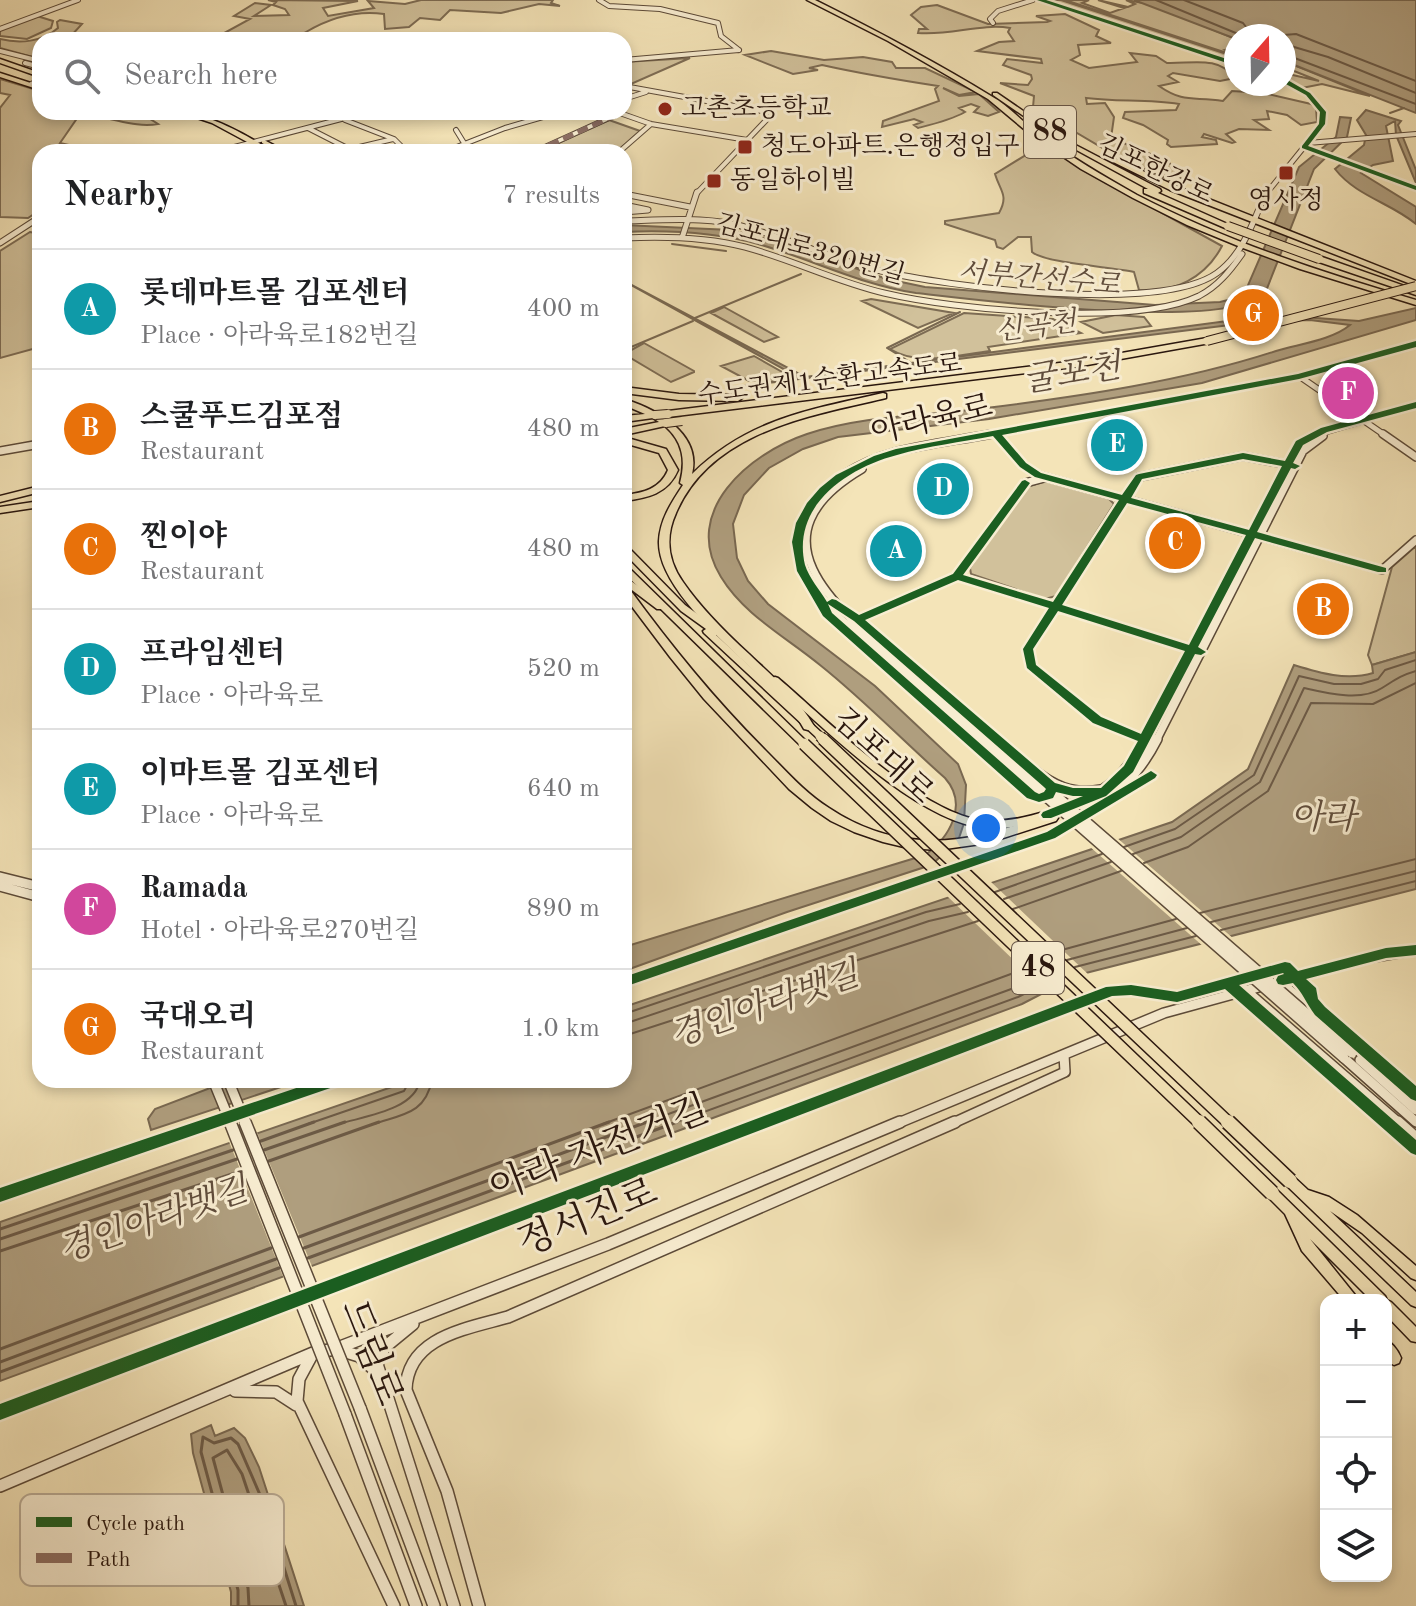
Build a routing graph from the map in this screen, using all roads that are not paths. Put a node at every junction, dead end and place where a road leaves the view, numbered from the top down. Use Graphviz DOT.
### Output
graph roads {
  1 [pos="78,0"];
  2 [pos="599,0"];
  3 [pos="1033,0"];
  4 [pos="1040,0"];
  5 [pos="815,1"];
  6 [pos="993,23"];
  7 [pos="872,28"];
  8 [pos="0,29"];
  9 [pos="2,52"];
  10 [pos="32,59"];
  11 [pos="632,59"];
  12 [pos="1224,60"];
  13 [pos="0,64"];
  14 [pos="32,64"];
  15 [pos="0,75"];
  16 [pos="32,75"];
  17 [pos="32,82"];
  18 [pos="29,84"];
  19 [pos="32,85"];
  20 [pos="1296,87"];
  21 [pos="632,88"];
  22 [pos="646,92"];
  23 [pos="632,96"];
  24 [pos="988,96"];
  25 [pos="1013,106"];
  26 [pos="632,118"];
  27 [pos="204,120"];
  28 [pos="217,120"];
  29 [pos="339,120"];
  30 [pos="346,120"];
  31 [pos="535,120"];
  32 [pos="603,120"];
  33 [pos="651,124"];
  34 [pos="308,128"];
  35 [pos="456,130"];
  36 [pos="1413,135"];
  37 [pos="394,139"];
  38 [pos="261,140"];
  39 [pos="747,140"];
  40 [pos="252,143"];
  41 [pos="464,143"];
  42 [pos="248,144"];
  43 [pos="269,144"];
  44 [pos="339,144"];
  45 [pos="377,144"];
  46 [pos="399,144"];
  47 [pos="551,144"];
  48 [pos="628,144"];
  49 [pos="1306,145"];
  50 [pos="1416,188"];
  51 [pos="632,196"];
  52 [pos="632,206"];
  53 [pos="690,207"];
  54 [pos="632,211"];
  55 [pos="1255,215"];
  56 [pos="632,221"];
  57 [pos="687,221"];
  58 [pos="32,223"];
  59 [pos="1231,225"];
  60 [pos="26,227"];
  61 [pos="32,228"];
  62 [pos="682,236"];
  63 [pos="632,238"];
  64 [pos="0,243"];
  65 [pos="1240,248"];
  66 [pos="1221,270"];
  67 [pos="1416,293"];
  68 [pos="1210,344"];
  69 [pos="1416,346"];
  70 [pos="1300,378"];
  71 [pos="632,392"];
  72 [pos="841,393"];
  73 [pos="883,396"];
  74 [pos="632,406"];
  75 [pos="1416,408"];
  76 [pos="632,418"];
  77 [pos="667,418"];
  78 [pos="1364,423"];
  79 [pos="632,428"];
  80 [pos="999,434"];
  81 [pos="632,442"];
  82 [pos="32,445"];
  83 [pos="0,451"];
  84 [pos="1416,459"];
  85 [pos="1286,464"];
  86 [pos="1023,465"];
  87 [pos="1295,466"];
  88 [pos="1047,478"];
  89 [pos="1025,483"];
  90 [pos="32,493"];
  91 [pos="681,494"];
  92 [pos="632,496"];
  93 [pos="1125,498"];
  94 [pos="0,499"];
  95 [pos="32,505"];
  96 [pos="0,510"];
  97 [pos="1251,533"];
  98 [pos="1261,536"];
  99 [pos="1416,540"];
  100 [pos="632,556"];
  101 [pos="632,576"];
  102 [pos="632,585"];
  103 [pos="632,601"];
  104 [pos="828,604"];
  105 [pos="661,607"];
  106 [pos="682,607"];
  107 [pos="858,619"];
  108 [pos="742,653"];
  109 [pos="808,726"];
  110 [pos="1145,740"];
  111 [pos="1046,781"];
  112 [pos="1110,788"];
  113 [pos="1050,816"];
  114 [pos="0,877"];
  115 [pos="32,885"];
  116 [pos="0,886"];
  117 [pos="32,895"];
  118 [pos="1416,952"];
  119 [pos="1279,981"];
  120 [pos="1244,989"];
  121 [pos="1297,998"];
  122 [pos="1274,1012"];
  123 [pos="1064,1055"];
  124 [pos="1348,1055"];
  125 [pos="216,1088"];
  126 [pos="231,1088"];
  127 [pos="1416,1101"];
  128 [pos="1416,1110"];
  129 [pos="1416,1122"];
  130 [pos="1416,1138"];
  131 [pos="1304,1193"];
  132 [pos="1289,1208"];
  133 [pos="1416,1274"];
  134 [pos="1347,1294"];
  135 [pos="1374,1294"];
  136 [pos="1416,1301"];
  137 [pos="1392,1312"];
  138 [pos="420,1318"];
  139 [pos="1416,1336"];
  140 [pos="335,1349"];
  141 [pos="313,1353"];
  142 [pos="380,1375"];
  143 [pos="226,1392"];
  144 [pos="302,1412"];
  145 [pos="0,1486"];
  146 [pos="394,1606"];
  147 [pos="416,1606"];
  148 [pos="434,1606"];
  149 [pos="454,1606"];
  150 [pos="479,1606"];
  1 -- 8 [label="street"];
  2 -- 11 [label="street"];
  3 -- 6 [label="street"];
  4 -- 12 [label="main road"];
  5 -- 7 [label="highway, 김포한강로 / 88"];
  7 -- 24 [label="highway, 김포한강로 / 88"];
  7 -- 25 [label="highway, 김포한강로 / 88"];
  9 -- 10 [label="street"];
  9 -- 14 [label="street"];
  13 -- 16 [label="main road"];
  15 -- 18 [label="main road"];
  17 -- 18 [label="street, bridge"];
  18 -- 19 [label="main road"];
  20 -- 49 [label="main road"];
  21 -- 22 [label="street"];
  22 -- 23 [label="street"];
  22 -- 39 [label="street"];
  24 -- 59 [label="highway, 김포한강로 / 88"];
  24 -- 65 [label="highway"];
  25 -- 55 [label="highway"];
  25 -- 59 [label="highway, 김포한강로 / 88"];
  26 -- 33 [label="street"];
  27 -- 40 [label="main road"];
  28 -- 38 [label="main road"];
  29 -- 34 [label="street"];
  30 -- 37 [label="street"];
  31 -- 41 [label="street"];
  32 -- 47 [label="street"];
  33 -- 39 [label="street"];
  33 -- 48 [label="street"];
  34 -- 38 [label="street"];
  34 -- 44 [label="street"];
  35 -- 41 [label="street"];
  36 -- 49 [label="street"];
  37 -- 45 [label="street"];
  37 -- 46 [label="street"];
  38 -- 40 [label="street"];
  38 -- 43 [label="main road"];
  39 -- 53 [label="street"];
  40 -- 42 [label="street"];
  49 -- 50 [label="main road"];
  49 -- 55 [label="street"];
  51 -- 53 [label="street"];
  52 -- 54 [label="street"];
  53 -- 57 [label="street"];
  55 -- 65 [label="street"];
  55 -- 67 [label="highway"];
  56 -- 57 [label="street"];
  57 -- 62 [label="street"];
  57 -- 66 [label="street"];
  58 -- 60 [label="street"];
  59 -- 67 [label="highway, 김포한강로 / 88, bridge"];
  60 -- 61 [label="street"];
  60 -- 64 [label="street"];
  62 -- 63 [label="street, 김포대로320번길"];
  62 -- 65 [label="street, 김포대로320번길"];
  65 -- 66 [label="street"];
  65 -- 66 [label="street"];
  65 -- 67 [label="highway"];
  67 -- 68 [label="highway, 수도권제1순환고속도로"];
  68 -- 72 [label="highway, 수도권제1순환고속도로"];
  68 -- 73 [label="highway, 수도권제1순환고속도로"];
  69 -- 70 [label="street, 아라육로"];
  70 -- 78 [label="street"];
  70 -- 80 [label="street, 아라육로"];
  71 -- 72 [label="highway"];
  72 -- 77 [label="highway, 수도권제1순환고속도로"];
  73 -- 77 [label="highway, 수도권제1순환고속도로, bridge"];
  73 -- 91 [label="highway"];
  74 -- 91 [label="highway"];
  75 -- 78 [label="street"];
  76 -- 77 [label="highway, 수도권제1순환고속도로, bridge"];
  77 -- 79 [label="highway"];
  78 -- 84 [label="street"];
  78 -- 85 [label="street"];
  78 -- 87 [label="street"];
  80 -- 86 [label="street"];
  80 -- 93 [label="street"];
  80 -- 104 [label="street, 아라육로"];
  81 -- 92 [label="highway"];
  82 -- 83 [label="street"];
  85 -- 87 [label="street"];
  85 -- 93 [label="street"];
  85 -- 97 [label="street"];
  86 -- 88 [label="street"];
  86 -- 89 [label="street"];
  87 -- 98 [label="street"];
  88 -- 89 [label="street"];
  88 -- 93 [label="street"];
  89 -- 107 [label="street"];
  90 -- 94 [label="highway"];
  91 -- 108 [label="highway"];
  93 -- 97 [label="street"];
  93 -- 110 [label="street"];
  95 -- 96 [label="highway"];
  97 -- 98 [label="street"];
  97 -- 110 [label="street"];
  98 -- 99 [label="street"];
  98 -- 113 [label="street"];
  100 -- 106 [label="main road, 김포대로 / 48"];
  101 -- 105 [label="main road, 김포대로 / 48"];
  102 -- 105 [label="highway"];
  103 -- 113 [label="highway"];
  104 -- 107 [label="street"];
  104 -- 111 [label="street"];
  104 -- 124 [label="street, 아라육로, bridge"];
  105 -- 132 [label="main road, 김포대로 / 48, bridge"];
  106 -- 108 [label="main road"];
  106 -- 109 [label="main road, 김포대로 / 48"];
  107 -- 111 [label="street"];
  108 -- 109 [label="highway"];
  108 -- 113 [label="main road"];
  109 -- 131 [label="main road, 김포대로 / 48, bridge"];
  110 -- 112 [label="street"];
  111 -- 112 [label="street"];
  112 -- 113 [label="street"];
  114 -- 115 [label="street"];
  116 -- 117 [label="street"];
  118 -- 119 [label="street, 정서진로"];
  119 -- 120 [label="street, 정서진로"];
  119 -- 121 [label="street"];
  120 -- 122 [label="street"];
  120 -- 123 [label="street, 정서진로"];
  121 -- 122 [label="street"];
  121 -- 127 [label="street"];
  122 -- 130 [label="street"];
  123 -- 138 [label="street, 정서진로"];
  123 -- 150 [label="street"];
  124 -- 128 [label="street, 아라육로"];
  124 -- 129 [label="street, 아라육로"];
  125 -- 147 [label="street, 드림로, bridge"];
  126 -- 148 [label="street, 드림로, bridge"];
  131 -- 133 [label="main road"];
  131 -- 136 [label="main road, 김포대로 / 48"];
  132 -- 134 [label="main road"];
  132 -- 135 [label="main road, 김포대로 / 48"];
  137 -- 139 [label="main road"];
  138 -- 140 [label="street, 정서진로"];
  138 -- 142 [label="street"];
  140 -- 141 [label="street, 정서진로"];
  140 -- 142 [label="street"];
  141 -- 143 [label="street, 정서진로"];
  141 -- 144 [label="street"];
  142 -- 149 [label="street"];
  143 -- 144 [label="street"];
  143 -- 145 [label="street, 정서진로"];
  144 -- 146 [label="street"];
}
